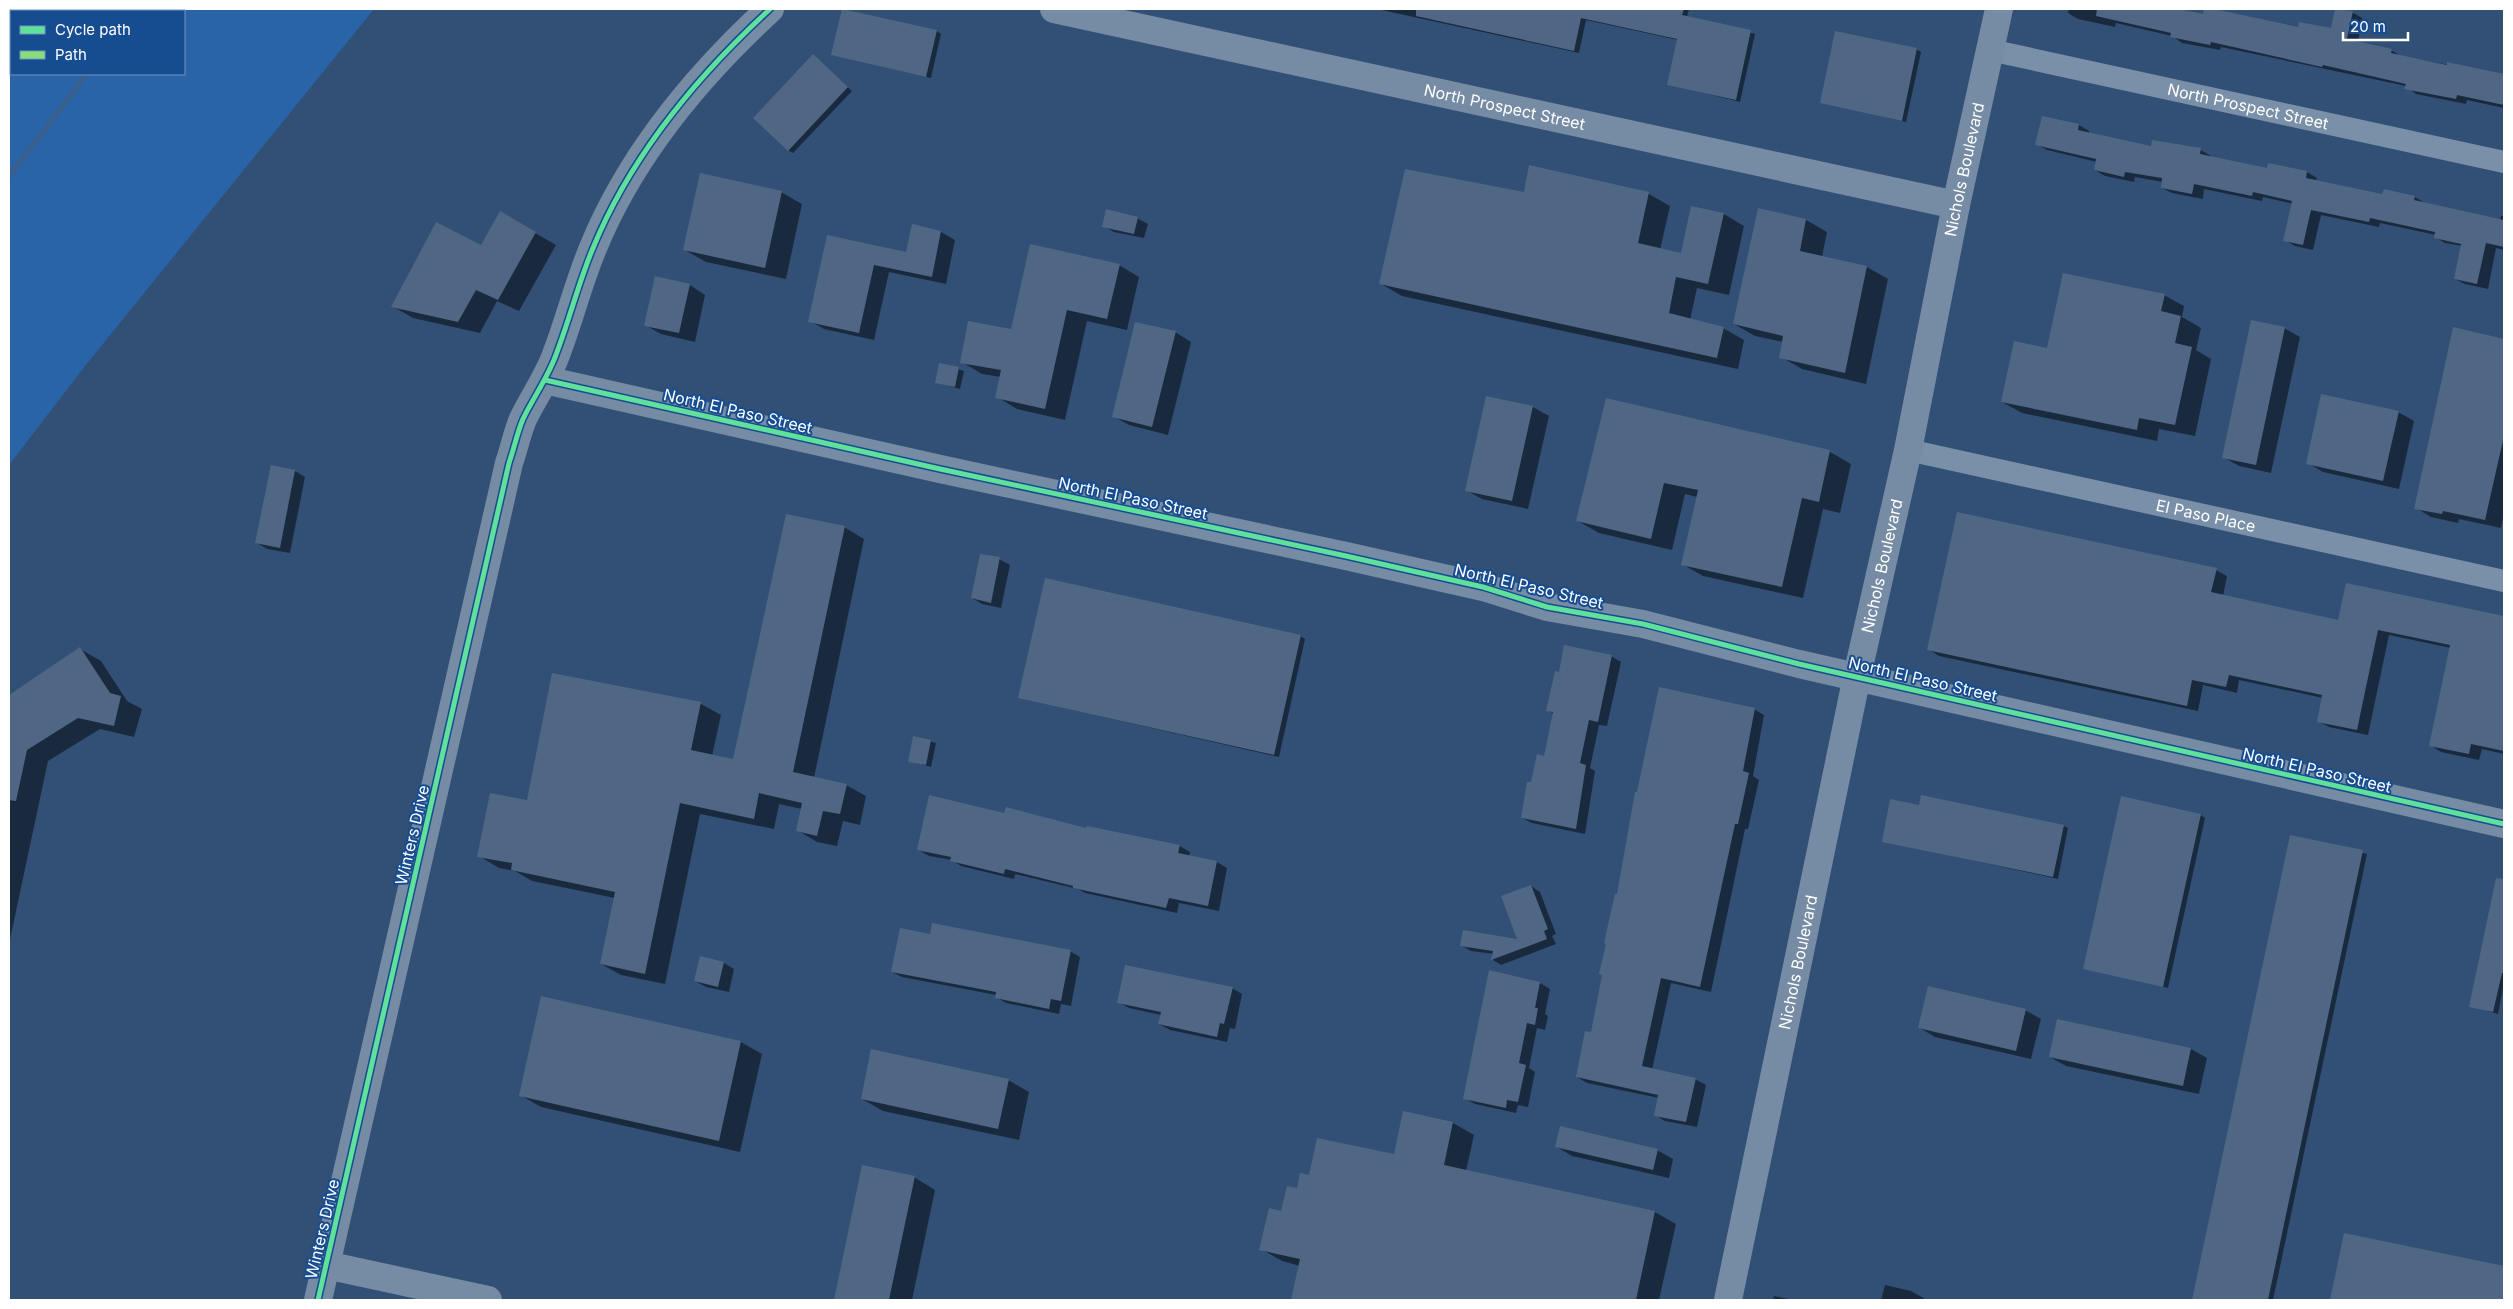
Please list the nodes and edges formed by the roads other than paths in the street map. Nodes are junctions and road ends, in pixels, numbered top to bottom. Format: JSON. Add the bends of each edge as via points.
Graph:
{"nodes":[{"id":1,"x":770,"y":9,"type":"edge"},
{"id":2,"x":1054,"y":9,"type":"edge"},
{"id":3,"x":1999,"y":9,"type":"edge"},
{"id":4,"x":1990,"y":50,"type":"junction"},
{"id":5,"x":2504,"y":162,"type":"edge"},
{"id":6,"x":1956,"y":205,"type":"junction"},
{"id":7,"x":545,"y":380,"type":"junction"},
{"id":8,"x":1908,"y":450,"type":"junction"},
{"id":9,"x":2504,"y":581,"type":"edge"},
{"id":10,"x":1857,"y":676,"type":"junction"},
{"id":11,"x":2504,"y":824,"type":"edge"},
{"id":12,"x":326,"y":1265,"type":"junction"},
{"id":13,"x":318,"y":1300,"type":"edge"},
{"id":14,"x":488,"y":1300,"type":"edge"},
{"id":15,"x":1728,"y":1300,"type":"edge"}],
"edges":[{"from":1,"to":7,"type":"street","via":[[714,64],[650,143],[623,186],[593,248]]},
{"from":2,"to":6,"type":"street","name":"North Prospect Street"},
{"from":3,"to":4,"type":"street","name":"Nichols Boulevard"},
{"from":4,"to":5,"type":"street","name":"North Prospect Street"},
{"from":4,"to":6,"type":"street","name":"Nichols Boulevard"},
{"from":6,"to":8,"type":"street","name":"Nichols Boulevard"},
{"from":7,"to":10,"type":"street","name":"North El Paso Street","via":[[1364,560],[1483,587],[1547,606],[1643,624]]},
{"from":7,"to":12,"type":"street","name":"Winters Drive","via":[[523,420],[509,463]]},
{"from":8,"to":9,"type":"street","name":"El Paso Place"},
{"from":8,"to":10,"type":"street","name":"Nichols Boulevard"},
{"from":10,"to":11,"type":"street","name":"North El Paso Street"},
{"from":10,"to":15,"type":"street","name":"Nichols Boulevard"},
{"from":12,"to":13,"type":"street","name":"Winters Drive"},
{"from":12,"to":14,"type":"street"}]}
